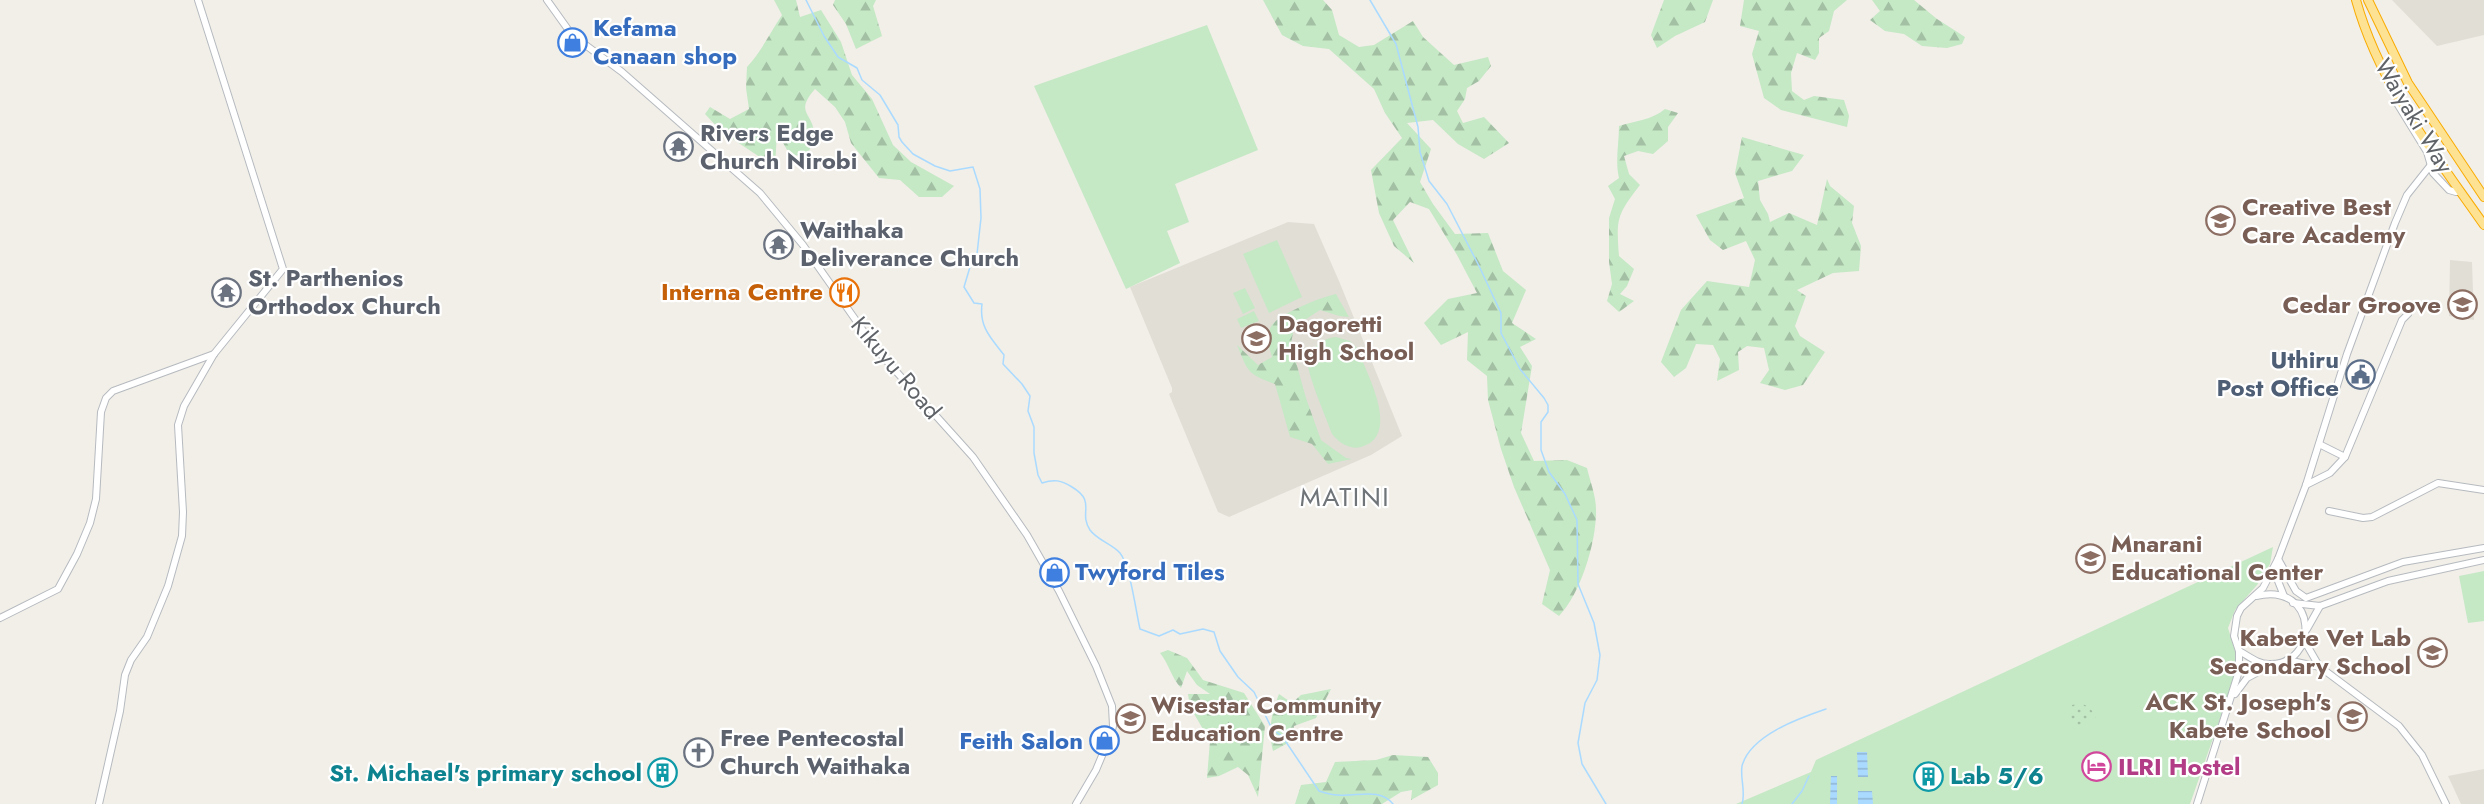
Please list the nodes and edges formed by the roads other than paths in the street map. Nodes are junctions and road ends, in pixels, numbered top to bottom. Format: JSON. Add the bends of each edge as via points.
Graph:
{"nodes":[{"id":1,"x":198,"y":0,"type":"edge"},
{"id":2,"x":547,"y":0,"type":"edge"},
{"id":3,"x":2356,"y":0,"type":"edge"},
{"id":4,"x":2368,"y":0,"type":"edge"},
{"id":5,"x":2371,"y":44,"type":"junction"},
{"id":6,"x":2430,"y":166,"type":"junction"},
{"id":7,"x":2460,"y":190,"type":"junction"},
{"id":8,"x":2484,"y":197,"type":"edge"},
{"id":9,"x":2484,"y":225,"type":"edge"},
{"id":10,"x":2408,"y":314,"type":"dead end"},
{"id":11,"x":214,"y":354,"type":"junction"},
{"id":12,"x":2319,"y":444,"type":"junction"},
{"id":13,"x":2345,"y":457,"type":"junction"},
{"id":14,"x":2306,"y":485,"type":"junction"},
{"id":15,"x":2484,"y":490,"type":"edge"},
{"id":16,"x":2329,"y":512,"type":"dead end"},
{"id":17,"x":2484,"y":548,"type":"edge"},
{"id":18,"x":2279,"y":557,"type":"junction"},
{"id":19,"x":2484,"y":560,"type":"edge"},
{"id":20,"x":2384,"y":569,"type":"junction"},
{"id":21,"x":2388,"y":581,"type":"junction"},
{"id":22,"x":2256,"y":596,"type":"junction"},
{"id":23,"x":2284,"y":596,"type":"junction"},
{"id":24,"x":2293,"y":603,"type":"junction"},
{"id":25,"x":2320,"y":606,"type":"junction"},
{"id":26,"x":0,"y":618,"type":"edge"},
{"id":27,"x":2307,"y":629,"type":"junction"},
{"id":28,"x":2304,"y":640,"type":"junction"},
{"id":29,"x":2240,"y":651,"type":"junction"},
{"id":30,"x":2287,"y":660,"type":"junction"},
{"id":31,"x":2271,"y":664,"type":"junction"},
{"id":32,"x":2320,"y":667,"type":"junction"},
{"id":33,"x":2226,"y":712,"type":"junction"},
{"id":34,"x":99,"y":804,"type":"edge"},
{"id":35,"x":1076,"y":804,"type":"edge"},
{"id":36,"x":2197,"y":804,"type":"edge"},
{"id":37,"x":2446,"y":804,"type":"edge"}],
"edges":[{"from":1,"to":11,"type":"main road","via":[[283,269]]},
{"from":2,"to":35,"type":"main road","name":"Kikuyu Road","via":[[572,35],[622,72],[760,193],[803,245],[876,349],[973,457],[1028,535],[1096,666],[1112,706],[1113,726],[1105,750]]},
{"from":3,"to":5,"type":"highway","name":"Waiyaki Way"},
{"from":4,"to":8,"type":"highway","name":"Waiyaki Way","via":[[2408,83]]},
{"from":5,"to":6,"type":"main road","via":[[2390,91],[2427,152]]},
{"from":5,"to":7,"type":"highway","name":"Waiyaki Way","via":[[2394,89]]},
{"from":6,"to":7,"type":"main road","via":[[2449,190]]},
{"from":6,"to":12,"type":"main road","via":[[2407,195],[2395,223]]},
{"from":7,"to":9,"type":"highway","name":"Waiyaki Way"},
{"from":10,"to":13,"type":"main road","via":[[2402,320]]},
{"from":11,"to":26,"type":"main road","via":[[112,391],[106,398],[101,412],[96,499],[82,544],[58,589]]},
{"from":11,"to":34,"type":"main road","via":[[184,406],[178,426],[182,536],[168,586],[147,637],[125,675]]},
{"from":12,"to":13,"type":"main road"},
{"from":12,"to":14,"type":"main road"},
{"from":13,"to":14,"type":"main road","via":[[2330,473]]},
{"from":14,"to":18,"type":"main road"},
{"from":15,"to":16,"type":"main road","via":[[2438,483],[2372,517],[2363,519]]},
{"from":17,"to":20,"type":"main road"},
{"from":18,"to":20,"type":"main road","via":[[2296,591],[2306,598]]},
{"from":18,"to":22,"type":"main road"},
{"from":18,"to":23,"type":"main road","via":[[2278,581]]},
{"from":19,"to":21,"type":"main road"},
{"from":20,"to":21,"type":"main road"},
{"from":21,"to":25,"type":"main road"},
{"from":22,"to":23,"type":"main road"},
{"from":22,"to":29,"type":"main road","via":[[2237,616],[2234,636]]},
{"from":23,"to":24,"type":"main road"},
{"from":24,"to":25,"type":"main road"},
{"from":24,"to":27,"type":"main road"},
{"from":25,"to":27,"type":"main road"},
{"from":27,"to":28,"type":"main road"},
{"from":28,"to":30,"type":"main road"},
{"from":28,"to":32,"type":"main road"},
{"from":29,"to":31,"type":"main road","via":[[2258,662]]},
{"from":29,"to":33,"type":"main road","via":[[2240,671]]},
{"from":30,"to":31,"type":"main road"},
{"from":30,"to":32,"type":"main road"},
{"from":31,"to":33,"type":"main road","via":[[2247,678]]},
{"from":32,"to":37,"type":"main road","via":[[2382,712],[2411,739]]},
{"from":33,"to":36,"type":"main road"}]}
